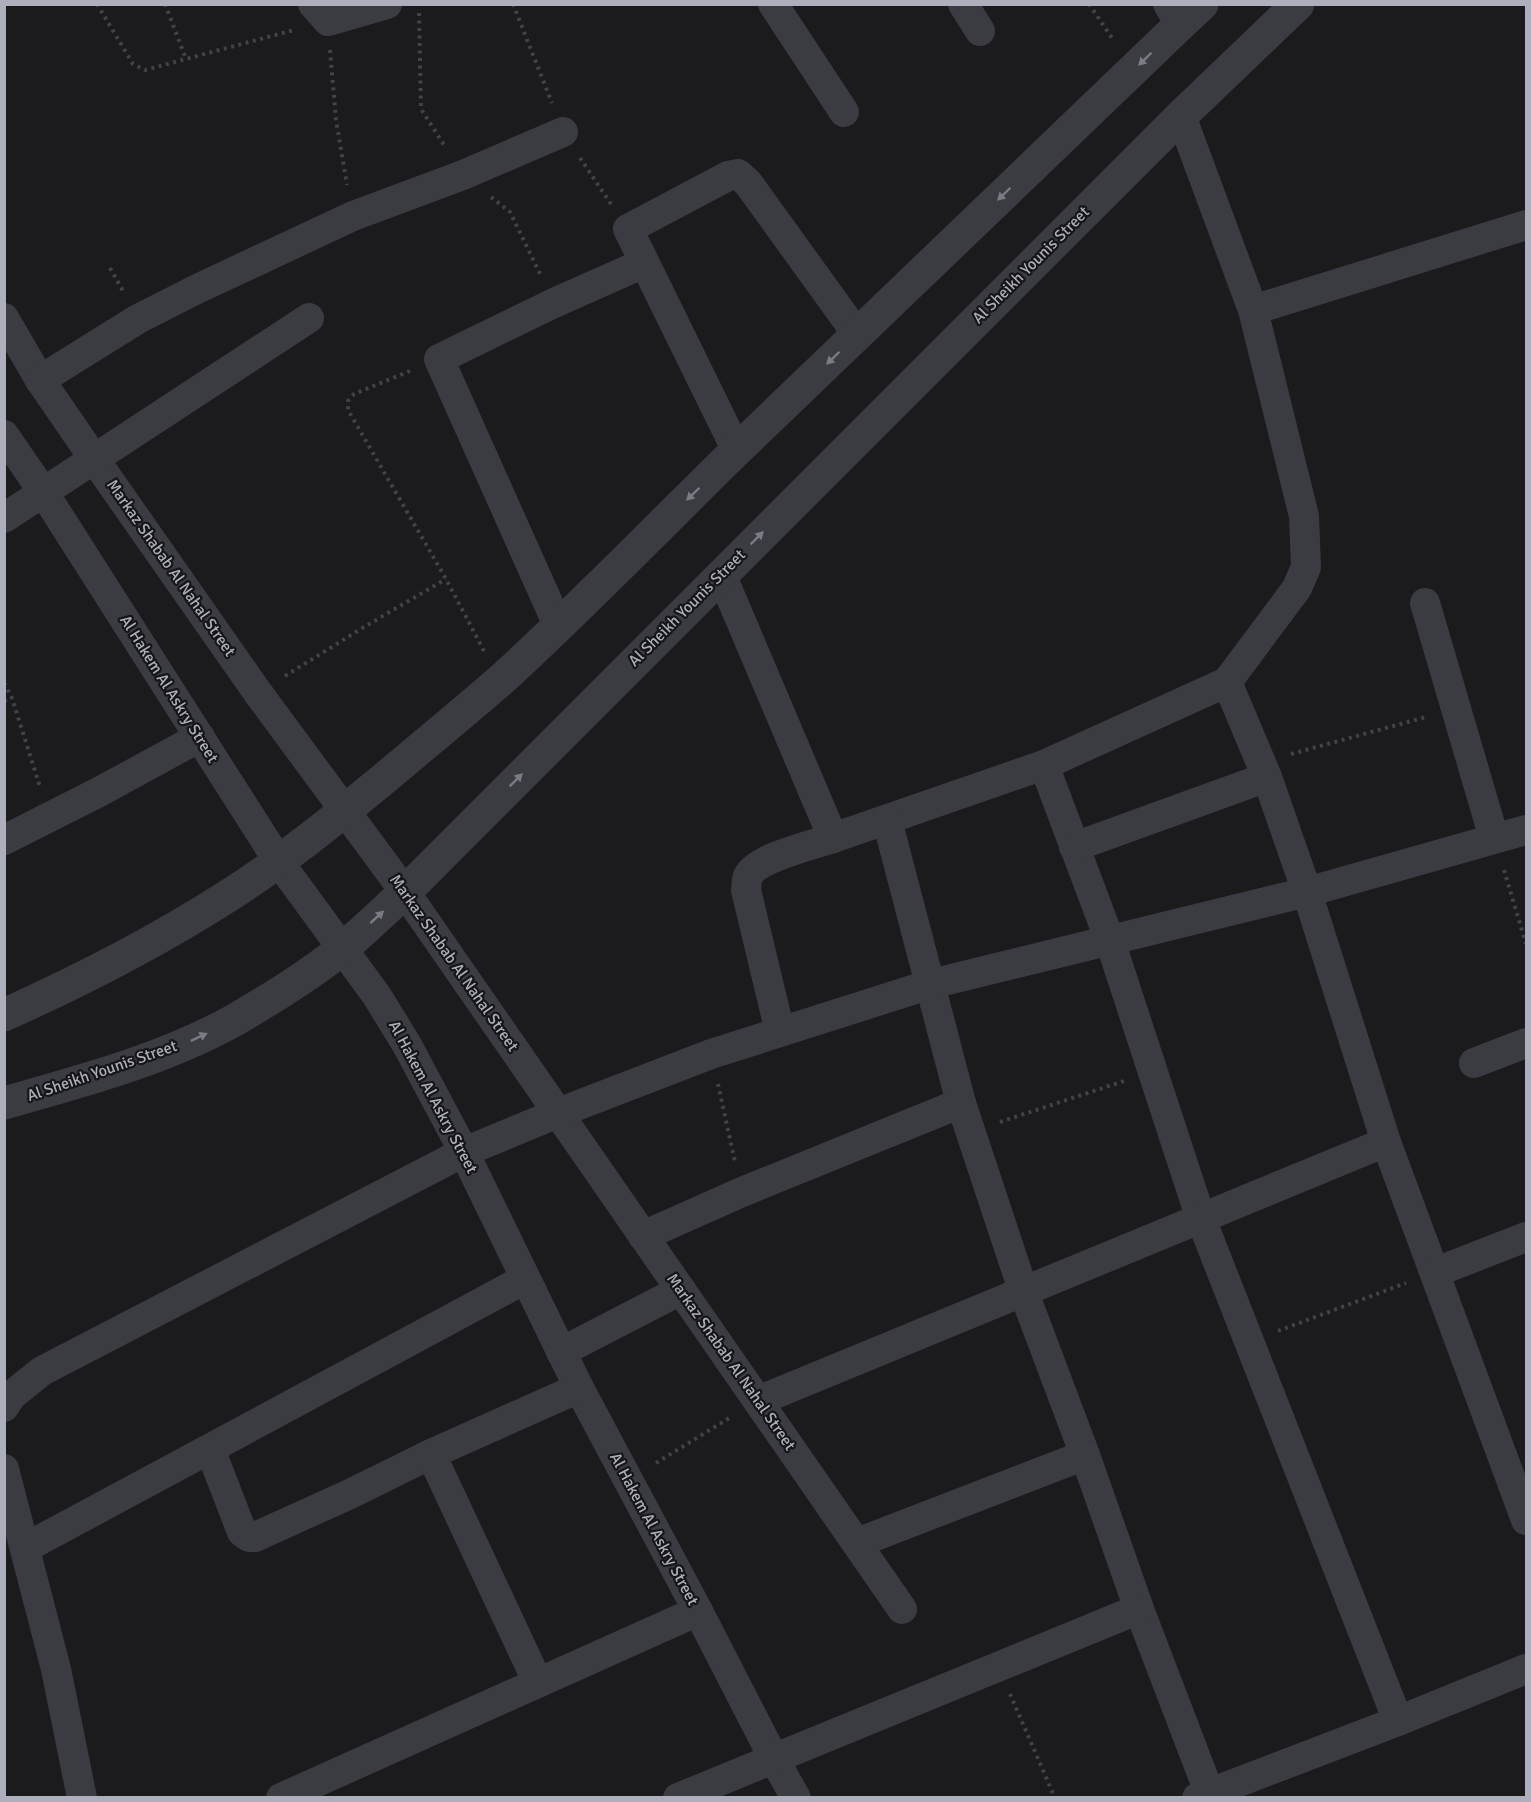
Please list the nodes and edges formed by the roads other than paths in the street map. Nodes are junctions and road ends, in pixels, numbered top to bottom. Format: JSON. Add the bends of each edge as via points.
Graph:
{"nodes":[{"id":1,"x":387,"y":4,"type":"edge"},
{"id":2,"x":773,"y":4,"type":"edge"},
{"id":3,"x":963,"y":4,"type":"edge"},
{"id":4,"x":1298,"y":4,"type":"edge"},
{"id":5,"x":1184,"y":11,"type":"edge"},
{"id":6,"x":321,"y":13,"type":"edge"},
{"id":7,"x":980,"y":31,"type":"dead end"},
{"id":8,"x":844,"y":112,"type":"dead end"},
{"id":9,"x":1181,"y":116,"type":"junction"},
{"id":10,"x":563,"y":132,"type":"road end"},
{"id":11,"x":1527,"y":225,"type":"edge"},
{"id":12,"x":644,"y":263,"type":"junction"},
{"id":13,"x":1253,"y":310,"type":"junction"},
{"id":14,"x":4,"y":318,"type":"edge"},
{"id":15,"x":309,"y":318,"type":"dead end"},
{"id":16,"x":857,"y":334,"type":"junction"},
{"id":17,"x":40,"y":380,"type":"junction"},
{"id":18,"x":4,"y":435,"type":"edge"},
{"id":19,"x":737,"y":451,"type":"junction"},
{"id":20,"x":95,"y":460,"type":"junction"},
{"id":21,"x":44,"y":493,"type":"junction"},
{"id":22,"x":4,"y":518,"type":"edge"},
{"id":23,"x":721,"y":574,"type":"junction"},
{"id":24,"x":1425,"y":603,"type":"dead end"},
{"id":25,"x":558,"y":625,"type":"junction"},
{"id":26,"x":1227,"y":682,"type":"junction"},
{"id":27,"x":200,"y":737,"type":"junction"},
{"id":28,"x":1044,"y":765,"type":"junction"},
{"id":29,"x":1264,"y":770,"type":"junction"},
{"id":30,"x":345,"y":811,"type":"junction"},
{"id":31,"x":887,"y":820,"type":"junction"},
{"id":32,"x":1527,"y":830,"type":"edge"},
{"id":33,"x":833,"y":838,"type":"junction"},
{"id":34,"x":1494,"y":838,"type":"junction"},
{"id":35,"x":4,"y":840,"type":"edge"},
{"id":36,"x":1074,"y":847,"type":"junction"},
{"id":37,"x":279,"y":862,"type":"junction"},
{"id":38,"x":405,"y":892,"type":"junction"},
{"id":39,"x":1307,"y":892,"type":"junction"},
{"id":40,"x":1110,"y":941,"type":"junction"},
{"id":41,"x":343,"y":948,"type":"junction"},
{"id":42,"x":931,"y":984,"type":"junction"},
{"id":43,"x":4,"y":1015,"type":"edge"},
{"id":44,"x":780,"y":1032,"type":"junction"},
{"id":45,"x":1527,"y":1042,"type":"edge"},
{"id":46,"x":1474,"y":1063,"type":"dead end"},
{"id":47,"x":4,"y":1103,"type":"edge"},
{"id":48,"x":961,"y":1103,"type":"junction"},
{"id":49,"x":558,"y":1113,"type":"junction"},
{"id":50,"x":1386,"y":1142,"type":"junction"},
{"id":51,"x":464,"y":1152,"type":"junction"},
{"id":52,"x":1201,"y":1219,"type":"junction"},
{"id":53,"x":643,"y":1236,"type":"junction"},
{"id":54,"x":1527,"y":1237,"type":"edge"},
{"id":55,"x":1436,"y":1272,"type":"junction"},
{"id":56,"x":525,"y":1279,"type":"junction"},
{"id":57,"x":681,"y":1290,"type":"junction"},
{"id":58,"x":1024,"y":1293,"type":"junction"},
{"id":59,"x":561,"y":1352,"type":"junction"},
{"id":60,"x":579,"y":1388,"type":"junction"},
{"id":61,"x":758,"y":1401,"type":"junction"},
{"id":62,"x":4,"y":1407,"type":"edge"},
{"id":63,"x":210,"y":1449,"type":"junction"},
{"id":64,"x":431,"y":1454,"type":"junction"},
{"id":65,"x":1085,"y":1455,"type":"junction"},
{"id":66,"x":4,"y":1469,"type":"edge"},
{"id":67,"x":1527,"y":1520,"type":"edge"},
{"id":68,"x":856,"y":1544,"type":"junction"},
{"id":69,"x":25,"y":1548,"type":"junction"},
{"id":70,"x":902,"y":1609,"type":"dead end"},
{"id":71,"x":1139,"y":1609,"type":"junction"},
{"id":72,"x":698,"y":1611,"type":"junction"},
{"id":73,"x":1527,"y":1669,"type":"edge"},
{"id":74,"x":538,"y":1683,"type":"junction"},
{"id":75,"x":1398,"y":1721,"type":"junction"},
{"id":76,"x":774,"y":1759,"type":"junction"},
{"id":77,"x":1203,"y":1795,"type":"edge"},
{"id":78,"x":82,"y":1797,"type":"edge"},
{"id":79,"x":281,"y":1797,"type":"edge"},
{"id":80,"x":678,"y":1797,"type":"edge"},
{"id":81,"x":796,"y":1797,"type":"edge"}],
"edges":[{"from":1,"to":6,"type":"street"},
{"from":2,"to":8,"type":"street"},
{"from":3,"to":7,"type":"street"},
{"from":4,"to":9,"type":"street","name":"Al Sheikh Younis Street"},
{"from":5,"to":16,"type":"street","one_way":true,"via":[[1133,70]]},
{"from":9,"to":13,"type":"street"},
{"from":23,"to":9,"type":"street","name":"Al Sheikh Younis Street","one_way":true},
{"from":10,"to":17,"type":"street","via":[[352,216],[197,289],[138,319]]},
{"from":11,"to":13,"type":"street"},
{"from":12,"to":16,"type":"street","via":[[628,230],[738,174]]},
{"from":12,"to":19,"type":"street"},
{"from":12,"to":25,"type":"street","via":[[439,359]]},
{"from":13,"to":26,"type":"street","via":[[1304,516],[1306,567],[1297,588]]},
{"from":14,"to":17,"type":"street","name":"Markaz Shabab Al Nahal Street"},
{"from":15,"to":20,"type":"street"},
{"from":16,"to":19,"type":"street","one_way":true},
{"from":17,"to":20,"type":"street","name":"Markaz Shabab Al Nahal Street"},
{"from":18,"to":21,"type":"street","name":"Al Hakem Al Askry Street"},
{"from":19,"to":25,"type":"street","one_way":true},
{"from":20,"to":21,"type":"street"},
{"from":20,"to":30,"type":"street","name":"Markaz Shabab Al Nahal Street"},
{"from":21,"to":22,"type":"street"},
{"from":21,"to":27,"type":"street","name":"Al Hakem Al Askry Street"},
{"from":23,"to":33,"type":"street"},
{"from":38,"to":23,"type":"street","name":"Al Sheikh Younis Street","one_way":true},
{"from":24,"to":34,"type":"street"},
{"from":25,"to":30,"type":"street","via":[[500,680]]},
{"from":26,"to":28,"type":"street"},
{"from":26,"to":29,"type":"street"},
{"from":27,"to":35,"type":"street"},
{"from":27,"to":37,"type":"street","name":"Al Hakem Al Askry Street"},
{"from":28,"to":31,"type":"street"},
{"from":28,"to":36,"type":"street"},
{"from":29,"to":36,"type":"street"},
{"from":29,"to":39,"type":"street"},
{"from":30,"to":37,"type":"street"},
{"from":30,"to":38,"type":"street","name":"Markaz Shabab Al Nahal Street"},
{"from":31,"to":33,"type":"street"},
{"from":31,"to":42,"type":"street"},
{"from":32,"to":34,"type":"street"},
{"from":33,"to":44,"type":"street","via":[[769,860],[747,877],[746,890]]},
{"from":34,"to":39,"type":"street"},
{"from":36,"to":40,"type":"street"},
{"from":37,"to":41,"type":"street","name":"Al Hakem Al Askry Street"},
{"from":37,"to":43,"type":"street","via":[[155,941],[79,982]]},
{"from":41,"to":38,"type":"street","name":"Al Sheikh Younis Street","one_way":true},
{"from":38,"to":49,"type":"street","name":"Markaz Shabab Al Nahal Street"},
{"from":39,"to":40,"type":"street"},
{"from":39,"to":50,"type":"street"},
{"from":40,"to":42,"type":"street"},
{"from":40,"to":52,"type":"street"},
{"from":47,"to":41,"type":"street","name":"Al Sheikh Younis Street","one_way":true,"via":[[160,1054],[231,1022],[297,982]]},
{"from":41,"to":51,"type":"street","name":"Al Hakem Al Askry Street","via":[[407,1045]]},
{"from":42,"to":44,"type":"street"},
{"from":42,"to":48,"type":"street"},
{"from":44,"to":49,"type":"street"},
{"from":45,"to":46,"type":"street"},
{"from":48,"to":53,"type":"street"},
{"from":48,"to":58,"type":"street"},
{"from":49,"to":51,"type":"street"},
{"from":49,"to":53,"type":"street","name":"Markaz Shabab Al Nahal Street"},
{"from":50,"to":52,"type":"street"},
{"from":50,"to":55,"type":"street"},
{"from":51,"to":56,"type":"street","name":"Al Hakem Al Askry Street"},
{"from":51,"to":62,"type":"street","via":[[42,1371],[12,1395]]},
{"from":52,"to":58,"type":"street"},
{"from":52,"to":75,"type":"street"},
{"from":53,"to":57,"type":"street","name":"Markaz Shabab Al Nahal Street"},
{"from":54,"to":55,"type":"street"},
{"from":55,"to":67,"type":"street"},
{"from":56,"to":59,"type":"street","name":"Al Hakem Al Askry Street"},
{"from":56,"to":63,"type":"street"},
{"from":57,"to":59,"type":"street"},
{"from":57,"to":61,"type":"street","name":"Markaz Shabab Al Nahal Street"},
{"from":58,"to":61,"type":"street"},
{"from":58,"to":65,"type":"street"},
{"from":59,"to":60,"type":"street","name":"Al Hakem Al Askry Street"},
{"from":60,"to":64,"type":"street"},
{"from":60,"to":72,"type":"street","name":"Al Hakem Al Askry Street"},
{"from":61,"to":68,"type":"street","name":"Markaz Shabab Al Nahal Street"},
{"from":63,"to":64,"type":"street","via":[[242,1532],[249,1537]]},
{"from":63,"to":69,"type":"street"},
{"from":64,"to":74,"type":"street"},
{"from":65,"to":68,"type":"street"},
{"from":65,"to":71,"type":"street"},
{"from":66,"to":69,"type":"street"},
{"from":68,"to":70,"type":"street","name":"Markaz Shabab Al Nahal Street"},
{"from":69,"to":78,"type":"street","via":[[56,1669]]},
{"from":71,"to":76,"type":"street"},
{"from":71,"to":77,"type":"street"},
{"from":72,"to":74,"type":"street"},
{"from":72,"to":76,"type":"street","name":"Al Hakem Al Askry Street"},
{"from":73,"to":75,"type":"street"},
{"from":74,"to":79,"type":"street"},
{"from":75,"to":77,"type":"street"},
{"from":76,"to":80,"type":"street"},
{"from":76,"to":81,"type":"street","name":"Al Hakem Al Askry Street"}]}
